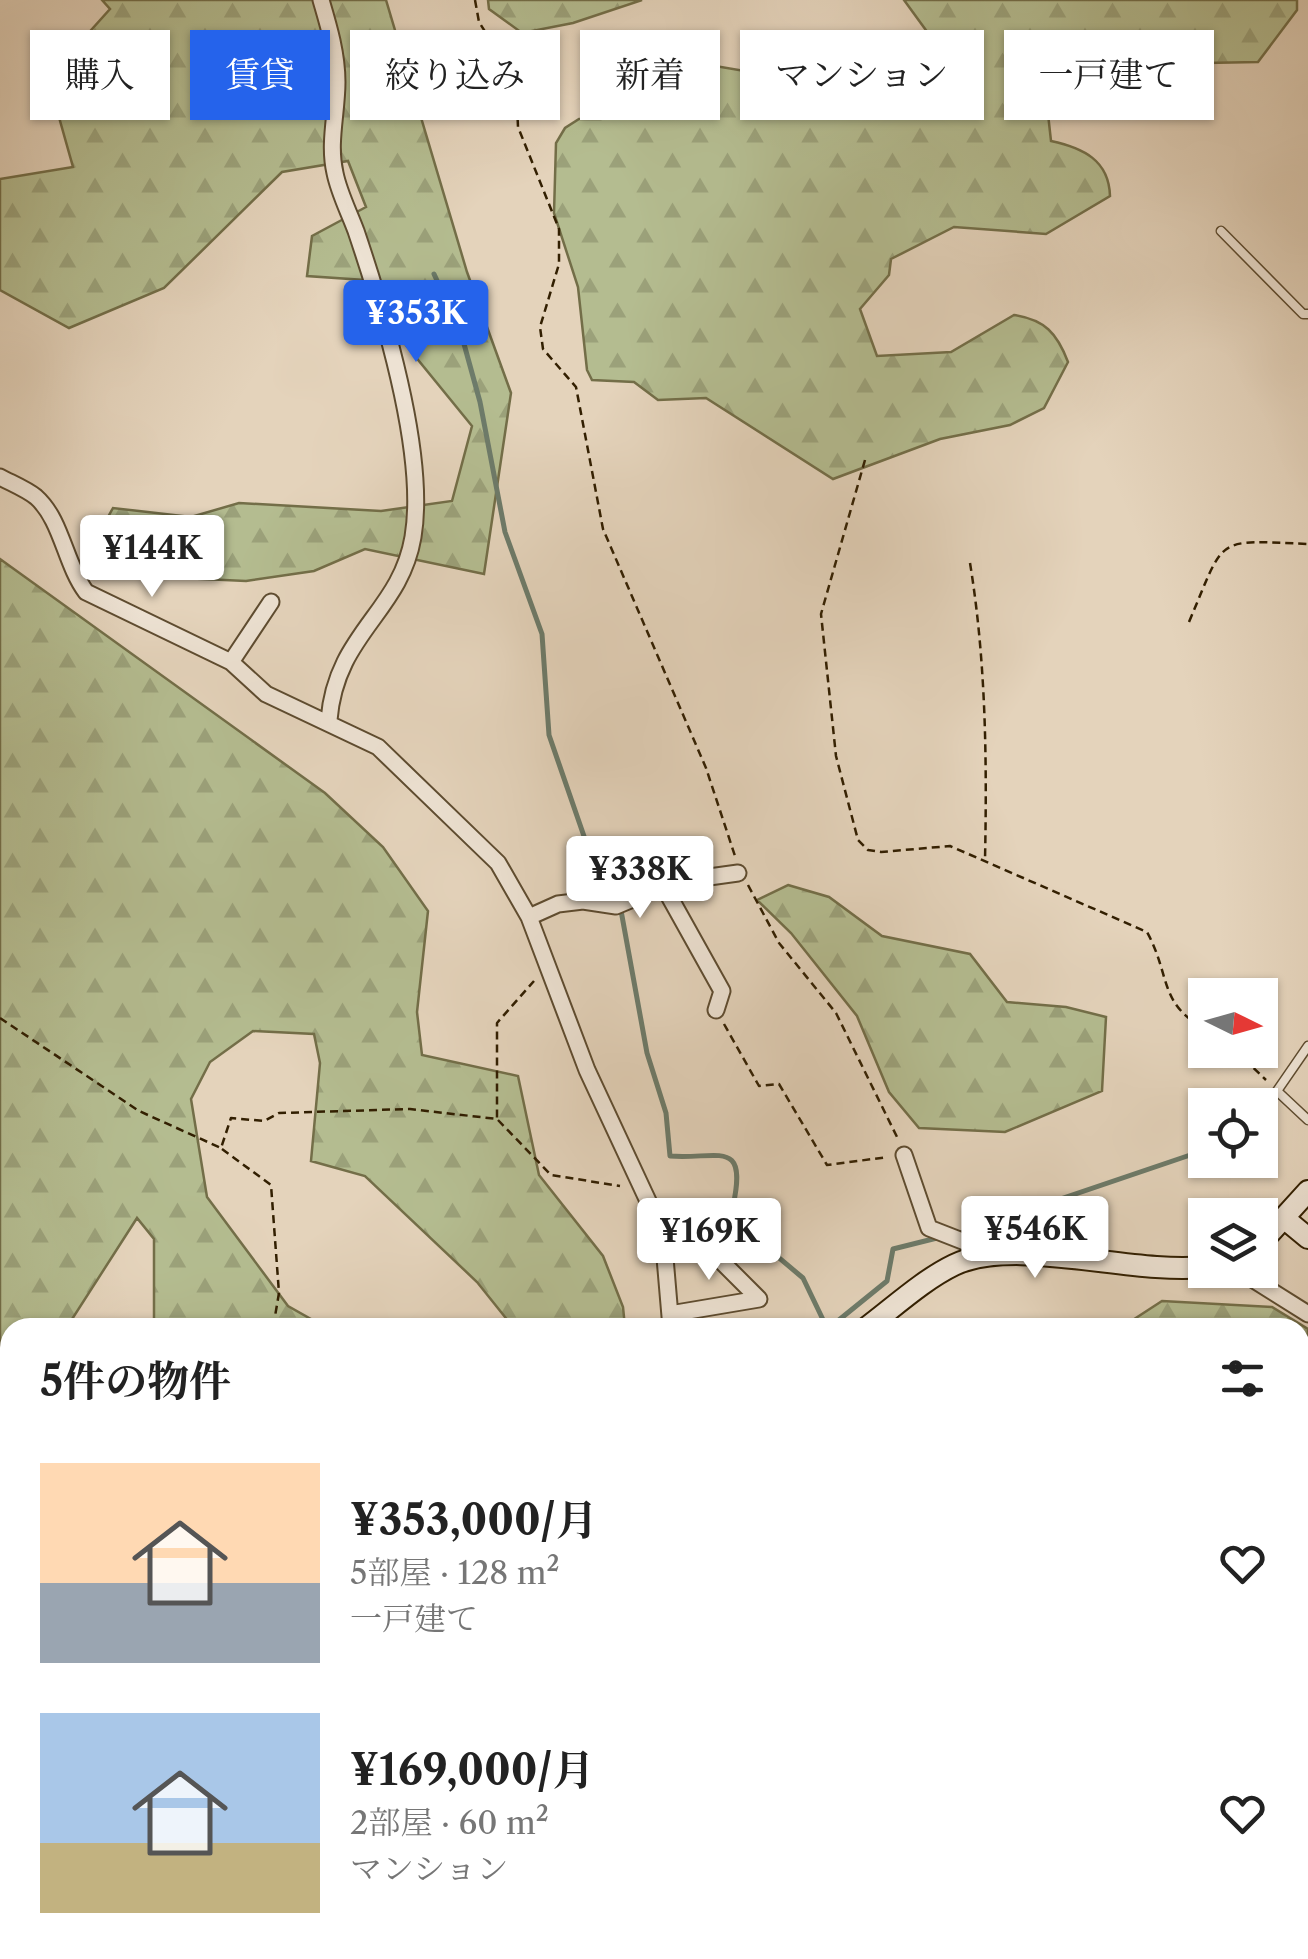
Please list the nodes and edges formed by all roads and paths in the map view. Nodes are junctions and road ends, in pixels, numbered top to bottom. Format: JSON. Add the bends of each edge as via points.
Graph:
{"nodes":[{"id":1,"x":321,"y":0,"type":"edge"},
{"id":2,"x":475,"y":0,"type":"edge"},
{"id":3,"x":1221,"y":231,"type":"dead end"},
{"id":4,"x":1308,"y":314,"type":"edge"},
{"id":5,"x":865,"y":460,"type":"dead end"},
{"id":6,"x":0,"y":477,"type":"edge"},
{"id":7,"x":1308,"y":544,"type":"edge"},
{"id":8,"x":970,"y":563,"type":"dead end"},
{"id":9,"x":271,"y":602,"type":"dead end"},
{"id":10,"x":1189,"y":622,"type":"dead end"},
{"id":11,"x":231,"y":662,"type":"junction"},
{"id":12,"x":329,"y":720,"type":"junction"},
{"id":13,"x":985,"y":861,"type":"junction"},
{"id":14,"x":738,"y":873,"type":"junction"},
{"id":15,"x":664,"y":886,"type":"junction"},
{"id":16,"x":529,"y":917,"type":"junction"},
{"id":17,"x":548,"y":965,"type":"junction"},
{"id":18,"x":716,"y":1010,"type":"joint"},
{"id":19,"x":1188,"y":1017,"type":"edge"},
{"id":20,"x":0,"y":1018,"type":"edge"},
{"id":21,"x":1308,"y":1046,"type":"edge"},
{"id":22,"x":1253,"y":1068,"type":"edge"},
{"id":23,"x":1274,"y":1088,"type":"edge"},
{"id":24,"x":1278,"y":1090,"type":"edge"},
{"id":25,"x":1278,"y":1092,"type":"edge"},
{"id":26,"x":497,"y":1119,"type":"junction"},
{"id":27,"x":1308,"y":1120,"type":"edge"},
{"id":28,"x":221,"y":1148,"type":"junction"},
{"id":29,"x":904,"y":1155,"type":"junction"},
{"id":30,"x":640,"y":1183,"type":"junction"},
{"id":31,"x":1308,"y":1191,"type":"edge"},
{"id":32,"x":1285,"y":1219,"type":"junction"},
{"id":33,"x":1278,"y":1226,"type":"edge"},
{"id":34,"x":1308,"y":1238,"type":"edge"},
{"id":35,"x":664,"y":1246,"type":"junction"},
{"id":36,"x":978,"y":1257,"type":"junction"},
{"id":37,"x":1188,"y":1267,"type":"edge"},
{"id":38,"x":1267,"y":1288,"type":"edge"},
{"id":39,"x":1308,"y":1314,"type":"edge"},
{"id":40,"x":274,"y":1318,"type":"edge"},
{"id":41,"x":670,"y":1318,"type":"edge"},
{"id":42,"x":682,"y":1318,"type":"edge"},
{"id":43,"x":879,"y":1318,"type":"edge"}],
"edges":[{"from":1,"to":12,"type":"street","via":[[336,60],[335,178],[398,387],[415,513],[401,577],[355,637],[336,677]]},
{"from":2,"to":14,"type":"path","via":[[479,22],[516,80],[518,127],[559,230],[559,264],[540,328],[543,349],[576,388],[603,529],[712,783]]},
{"from":3,"to":4,"type":"lane"},
{"from":5,"to":13,"type":"path","via":[[821,614],[836,756],[858,840],[868,850],[950,846]]},
{"from":6,"to":11,"type":"street","via":[[46,509],[86,592]]},
{"from":7,"to":10,"type":"path","via":[[1227,545]]},
{"from":8,"to":13,"type":"path","via":[[986,769]]},
{"from":9,"to":11,"type":"street"},
{"from":11,"to":12,"type":"street","via":[[266,694]]},
{"from":12,"to":16,"type":"street","via":[[378,747],[413,779],[498,864]]},
{"from":13,"to":19,"type":"path","via":[[1146,932],[1173,1006]]},
{"from":14,"to":15,"type":"street"},
{"from":14,"to":29,"type":"path","via":[[778,943],[836,1013]]},
{"from":15,"to":16,"type":"street","via":[[616,906],[570,902]]},
{"from":15,"to":18,"type":"street","via":[[722,991]]},
{"from":16,"to":17,"type":"street"},
{"from":17,"to":26,"type":"path","via":[[497,1023]]},
{"from":17,"to":30,"type":"street"},
{"from":18,"to":29,"type":"path","via":[[759,1086],[779,1084],[827,1165]]},
{"from":20,"to":28,"type":"path","via":[[139,1111]]},
{"from":21,"to":24,"type":"lane"},
{"from":22,"to":23,"type":"path"},
{"from":25,"to":27,"type":"lane"},
{"from":26,"to":28,"type":"path","via":[[410,1109],[231,1118]]},
{"from":26,"to":30,"type":"path","via":[[550,1174],[608,1187]]},
{"from":28,"to":40,"type":"path","via":[[271,1185],[279,1293]]},
{"from":29,"to":36,"type":"street","via":[[928,1228],[970,1244]]},
{"from":30,"to":35,"type":"street"},
{"from":31,"to":32,"type":"street"},
{"from":32,"to":33,"type":"street"},
{"from":32,"to":34,"type":"street"},
{"from":35,"to":41,"type":"street"},
{"from":35,"to":42,"type":"street","via":[[701,1241],[759,1299]]},
{"from":36,"to":37,"type":"street"},
{"from":36,"to":43,"type":"street","via":[[938,1274]]},
{"from":38,"to":39,"type":"street"}]}
